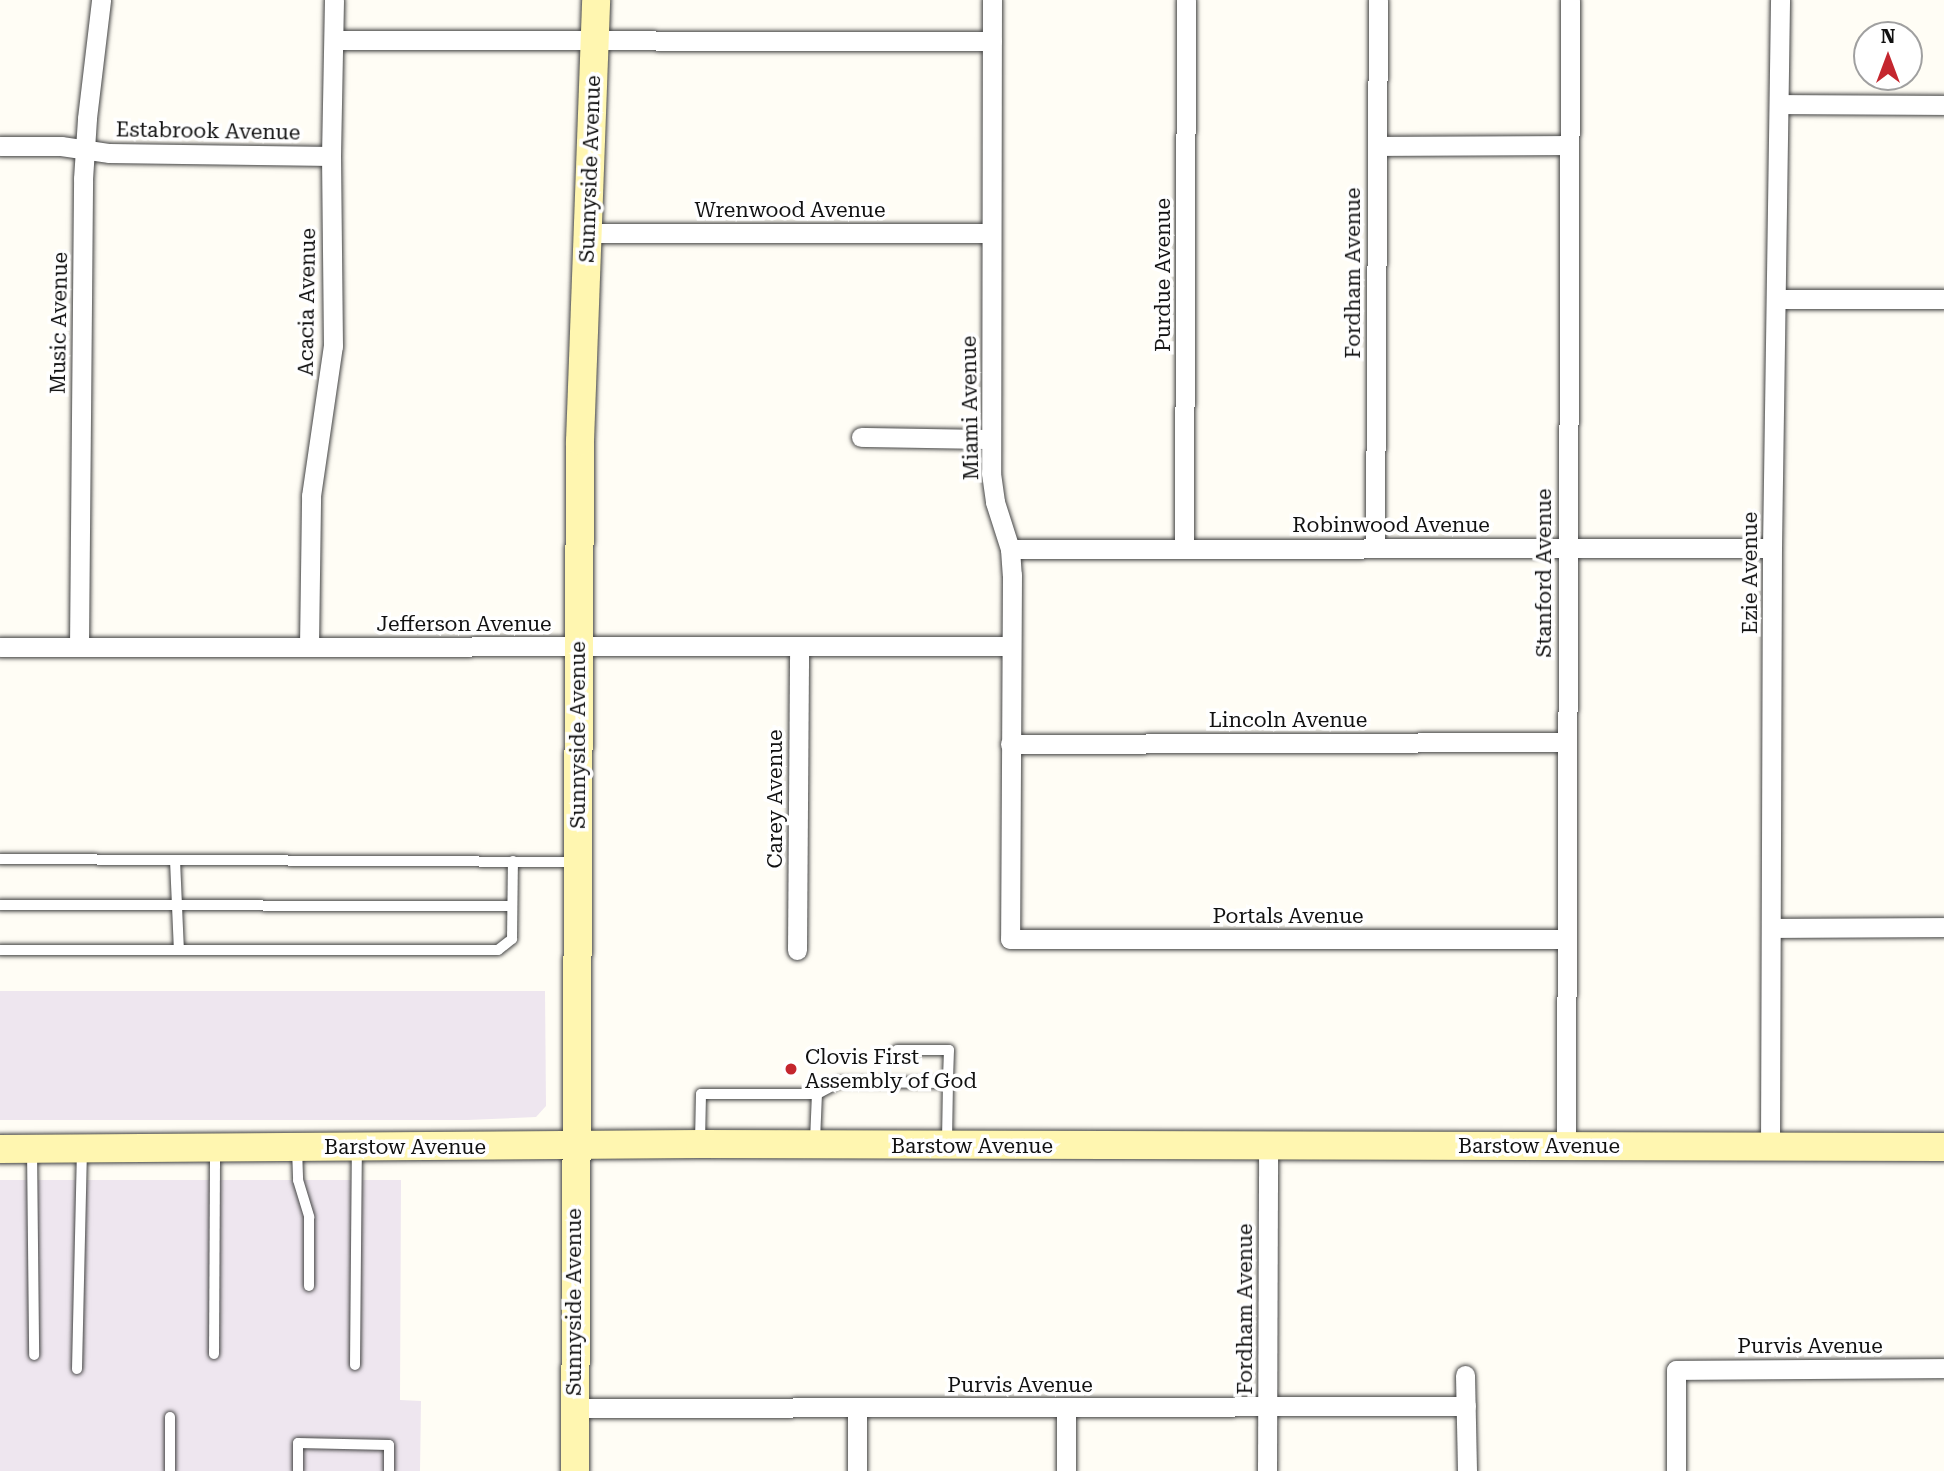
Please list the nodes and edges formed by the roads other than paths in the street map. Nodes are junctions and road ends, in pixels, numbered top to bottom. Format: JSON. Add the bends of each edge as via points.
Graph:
{"nodes":[{"id":1,"x":101,"y":0,"type":"edge"},
{"id":2,"x":334,"y":0,"type":"edge"},
{"id":3,"x":596,"y":0,"type":"edge"},
{"id":4,"x":992,"y":0,"type":"edge"},
{"id":5,"x":1186,"y":0,"type":"edge"},
{"id":6,"x":1378,"y":0,"type":"edge"},
{"id":7,"x":1570,"y":0,"type":"edge"},
{"id":8,"x":1780,"y":0,"type":"edge"},
{"id":9,"x":595,"y":39,"type":"junction"},
{"id":10,"x":334,"y":40,"type":"junction"},
{"id":11,"x":992,"y":41,"type":"junction"},
{"id":12,"x":1779,"y":104,"type":"junction"},
{"id":13,"x":1944,"y":105,"type":"edge"},
{"id":14,"x":1568,"y":145,"type":"junction"},
{"id":15,"x":0,"y":146,"type":"edge"},
{"id":16,"x":1377,"y":146,"type":"junction"},
{"id":17,"x":84,"y":150,"type":"junction"},
{"id":18,"x":331,"y":156,"type":"junction"},
{"id":19,"x":588,"y":233,"type":"junction"},
{"id":20,"x":991,"y":233,"type":"junction"},
{"id":21,"x":1777,"y":299,"type":"junction"},
{"id":22,"x":1944,"y":299,"type":"edge"},
{"id":23,"x":862,"y":437,"type":"dead end"},
{"id":24,"x":991,"y":439,"type":"junction"},
{"id":25,"x":1375,"y":547,"type":"junction"},
{"id":26,"x":1567,"y":548,"type":"junction"},
{"id":27,"x":1772,"y":548,"type":"junction"},
{"id":28,"x":1010,"y":549,"type":"junction"},
{"id":29,"x":1184,"y":549,"type":"junction"},
{"id":30,"x":309,"y":646,"type":"junction"},
{"id":31,"x":578,"y":646,"type":"junction"},
{"id":32,"x":1011,"y":646,"type":"junction"},
{"id":33,"x":0,"y":647,"type":"edge"},
{"id":34,"x":79,"y":647,"type":"junction"},
{"id":35,"x":799,"y":648,"type":"junction"},
{"id":36,"x":1566,"y":742,"type":"junction"},
{"id":37,"x":1010,"y":744,"type":"junction"},
{"id":38,"x":0,"y":859,"type":"edge"},
{"id":39,"x":175,"y":860,"type":"junction"},
{"id":40,"x":513,"y":861,"type":"junction"},
{"id":41,"x":579,"y":862,"type":"junction"},
{"id":42,"x":0,"y":905,"type":"edge"},
{"id":43,"x":177,"y":905,"type":"junction"},
{"id":44,"x":512,"y":906,"type":"junction"},
{"id":45,"x":1944,"y":927,"type":"edge"},
{"id":46,"x":1773,"y":928,"type":"junction"},
{"id":47,"x":1010,"y":939,"type":"joint"},
{"id":48,"x":1565,"y":939,"type":"junction"},
{"id":49,"x":0,"y":950,"type":"edge"},
{"id":50,"x":178,"y":950,"type":"junction"},
{"id":51,"x":797,"y":950,"type":"dead end"},
{"id":52,"x":897,"y":1050,"type":"dead end"},
{"id":53,"x":948,"y":1083,"type":"junction"},
{"id":54,"x":817,"y":1094,"type":"junction"},
{"id":55,"x":700,"y":1144,"type":"junction"},
{"id":56,"x":815,"y":1145,"type":"junction"},
{"id":57,"x":947,"y":1146,"type":"junction"},
{"id":58,"x":1566,"y":1146,"type":"junction"},
{"id":59,"x":357,"y":1147,"type":"junction"},
{"id":60,"x":575,"y":1147,"type":"junction"},
{"id":61,"x":1268,"y":1147,"type":"junction"},
{"id":62,"x":1770,"y":1147,"type":"junction"},
{"id":63,"x":1944,"y":1147,"type":"edge"},
{"id":64,"x":215,"y":1148,"type":"junction"},
{"id":65,"x":297,"y":1148,"type":"junction"},
{"id":66,"x":0,"y":1149,"type":"edge"},
{"id":67,"x":32,"y":1149,"type":"junction"},
{"id":68,"x":82,"y":1149,"type":"junction"},
{"id":69,"x":310,"y":1286,"type":"dead end"},
{"id":70,"x":34,"y":1354,"type":"dead end"},
{"id":71,"x":214,"y":1354,"type":"dead end"},
{"id":72,"x":355,"y":1365,"type":"dead end"},
{"id":73,"x":1944,"y":1368,"type":"edge"},
{"id":74,"x":77,"y":1369,"type":"dead end"},
{"id":75,"x":1465,"y":1375,"type":"dead end"},
{"id":76,"x":1466,"y":1406,"type":"junction"},
{"id":77,"x":1267,"y":1407,"type":"junction"},
{"id":78,"x":574,"y":1408,"type":"junction"},
{"id":79,"x":857,"y":1408,"type":"junction"},
{"id":80,"x":1066,"y":1408,"type":"junction"},
{"id":81,"x":170,"y":1417,"type":"dead end"},
{"id":82,"x":170,"y":1471,"type":"edge"},
{"id":83,"x":298,"y":1471,"type":"edge"},
{"id":84,"x":389,"y":1471,"type":"edge"},
{"id":85,"x":575,"y":1471,"type":"edge"},
{"id":86,"x":857,"y":1471,"type":"edge"},
{"id":87,"x":1066,"y":1471,"type":"edge"},
{"id":88,"x":1267,"y":1471,"type":"edge"},
{"id":89,"x":1467,"y":1471,"type":"edge"},
{"id":90,"x":1676,"y":1471,"type":"edge"}],
"edges":[{"from":1,"to":17,"type":"street","name":"Music Avenue"},
{"from":2,"to":10,"type":"street","name":"Acacia Avenue"},
{"from":3,"to":9,"type":"main road","name":"Sunnyside Avenue"},
{"from":4,"to":11,"type":"street","name":"Miami Avenue"},
{"from":5,"to":29,"type":"street","name":"Purdue Avenue"},
{"from":6,"to":16,"type":"street","name":"Fordham Avenue"},
{"from":7,"to":14,"type":"street","name":"Stanford Avenue"},
{"from":8,"to":12,"type":"street","name":"Ezie Avenue"},
{"from":9,"to":10,"type":"street"},
{"from":9,"to":11,"type":"street"},
{"from":9,"to":19,"type":"main road","name":"Sunnyside Avenue"},
{"from":10,"to":18,"type":"street","name":"Acacia Avenue"},
{"from":11,"to":20,"type":"street","name":"Miami Avenue"},
{"from":12,"to":13,"type":"street"},
{"from":12,"to":21,"type":"street","name":"Ezie Avenue"},
{"from":14,"to":16,"type":"street"},
{"from":14,"to":26,"type":"street","name":"Stanford Avenue"},
{"from":15,"to":17,"type":"street","name":"Estabrook Avenue"},
{"from":16,"to":25,"type":"street","name":"Fordham Avenue"},
{"from":17,"to":18,"type":"street","name":"Estabrook Avenue"},
{"from":17,"to":34,"type":"street","name":"Music Avenue"},
{"from":18,"to":30,"type":"street","name":"Acacia Avenue","via":[[333,346],[311,496]]},
{"from":19,"to":20,"type":"street","name":"Wrenwood Avenue"},
{"from":19,"to":31,"type":"main road","name":"Sunnyside Avenue"},
{"from":20,"to":24,"type":"street","name":"Miami Avenue"},
{"from":21,"to":22,"type":"street"},
{"from":21,"to":27,"type":"street","name":"Ezie Avenue"},
{"from":23,"to":24,"type":"street"},
{"from":24,"to":28,"type":"street","name":"Miami Avenue","via":[[995,502]]},
{"from":25,"to":26,"type":"street","name":"Robinwood Avenue"},
{"from":25,"to":29,"type":"street","name":"Robinwood Avenue"},
{"from":26,"to":27,"type":"street","name":"Robinwood Avenue"},
{"from":26,"to":36,"type":"street","name":"Stanford Avenue"},
{"from":27,"to":46,"type":"street","name":"Ezie Avenue"},
{"from":28,"to":29,"type":"street","name":"Robinwood Avenue"},
{"from":28,"to":32,"type":"street","name":"Miami Avenue"},
{"from":30,"to":31,"type":"street","name":"Jefferson Avenue"},
{"from":30,"to":34,"type":"street","name":"Jefferson Avenue"},
{"from":31,"to":35,"type":"street","name":"Jefferson Avenue"},
{"from":31,"to":41,"type":"main road","name":"Sunnyside Avenue"},
{"from":32,"to":35,"type":"street","name":"Jefferson Avenue"},
{"from":32,"to":37,"type":"street","name":"Miami Avenue"},
{"from":33,"to":34,"type":"street","name":"Jefferson Avenue"},
{"from":35,"to":51,"type":"street","name":"Carey Avenue"},
{"from":36,"to":37,"type":"street","name":"Lincoln Avenue"},
{"from":36,"to":48,"type":"street","name":"Stanford Avenue"},
{"from":37,"to":47,"type":"street","name":"Miami Avenue"},
{"from":38,"to":39,"type":"lane"},
{"from":39,"to":40,"type":"lane"},
{"from":39,"to":43,"type":"lane"},
{"from":40,"to":41,"type":"lane"},
{"from":40,"to":44,"type":"lane"},
{"from":41,"to":60,"type":"main road","name":"Sunnyside Avenue"},
{"from":42,"to":43,"type":"lane"},
{"from":43,"to":44,"type":"lane"},
{"from":43,"to":50,"type":"lane"},
{"from":44,"to":50,"type":"lane","via":[[512,939],[498,950]]},
{"from":45,"to":46,"type":"street"},
{"from":46,"to":62,"type":"street","name":"Ezie Avenue"},
{"from":47,"to":48,"type":"street","name":"Portals Avenue"},
{"from":48,"to":58,"type":"street","name":"Stanford Avenue"},
{"from":49,"to":50,"type":"lane"},
{"from":52,"to":53,"type":"lane","via":[[949,1050]]},
{"from":53,"to":54,"type":"lane","via":[[840,1082]]},
{"from":53,"to":57,"type":"lane"},
{"from":54,"to":55,"type":"lane","via":[[701,1094]]},
{"from":54,"to":56,"type":"lane"},
{"from":55,"to":56,"type":"main road","name":"Barstow Avenue"},
{"from":55,"to":60,"type":"main road","name":"Barstow Avenue"},
{"from":56,"to":57,"type":"main road","name":"Barstow Avenue"},
{"from":57,"to":61,"type":"main road","name":"Barstow Avenue"},
{"from":58,"to":61,"type":"main road","name":"Barstow Avenue"},
{"from":58,"to":62,"type":"main road","name":"Barstow Avenue"},
{"from":59,"to":60,"type":"main road","name":"Barstow Avenue"},
{"from":59,"to":65,"type":"main road","name":"Barstow Avenue"},
{"from":59,"to":72,"type":"lane"},
{"from":60,"to":78,"type":"main road","name":"Sunnyside Avenue"},
{"from":61,"to":77,"type":"street","name":"Fordham Avenue"},
{"from":62,"to":63,"type":"main road","name":"Barstow Avenue"},
{"from":64,"to":65,"type":"main road","name":"Barstow Avenue"},
{"from":64,"to":68,"type":"main road","name":"Barstow Avenue"},
{"from":64,"to":71,"type":"lane"},
{"from":65,"to":69,"type":"lane","via":[[298,1180],[310,1217]]},
{"from":66,"to":67,"type":"main road","name":"Barstow Avenue"},
{"from":67,"to":68,"type":"main road","name":"Barstow Avenue"},
{"from":67,"to":70,"type":"lane"},
{"from":68,"to":74,"type":"lane"},
{"from":73,"to":90,"type":"street","name":"Purvis Avenue","via":[[1676,1370]]},
{"from":75,"to":76,"type":"street"},
{"from":76,"to":77,"type":"street","name":"Purvis Avenue"},
{"from":76,"to":89,"type":"street"},
{"from":77,"to":80,"type":"street","name":"Purvis Avenue"},
{"from":77,"to":88,"type":"street","name":"Fordham Avenue"},
{"from":78,"to":79,"type":"street","name":"Purvis Avenue"},
{"from":78,"to":85,"type":"main road","name":"Sunnyside Avenue"},
{"from":79,"to":80,"type":"street","name":"Purvis Avenue"},
{"from":79,"to":86,"type":"street"},
{"from":80,"to":87,"type":"street"},
{"from":81,"to":82,"type":"lane"},
{"from":83,"to":84,"type":"lane","via":[[298,1443],[389,1445]]}]}
